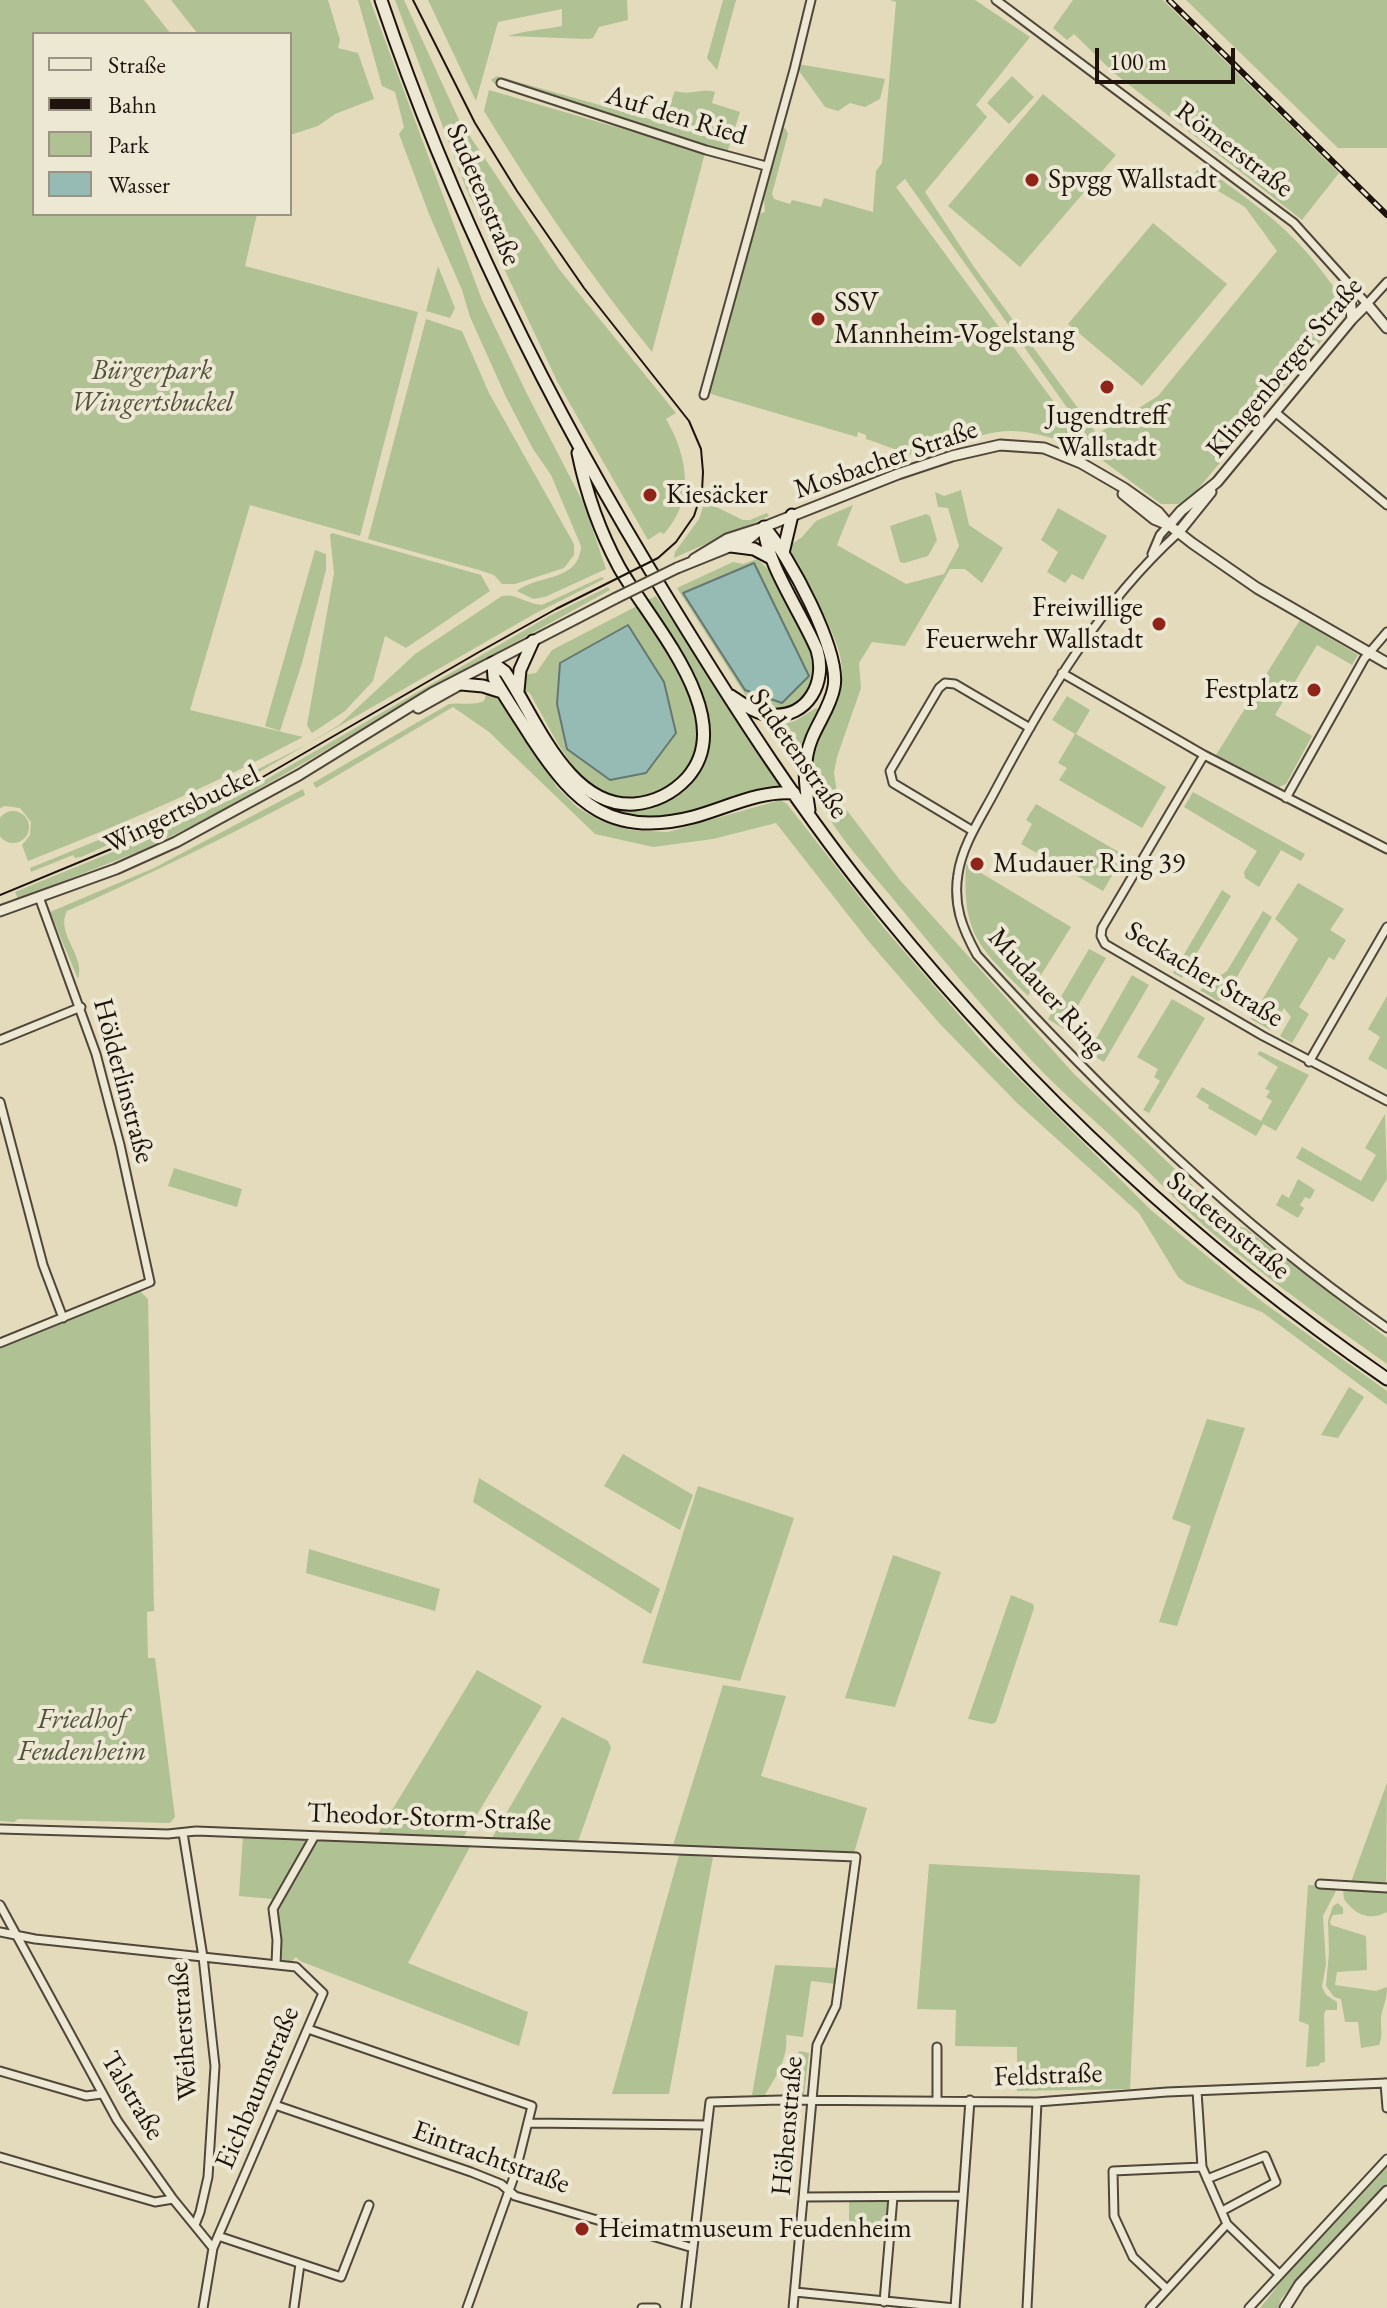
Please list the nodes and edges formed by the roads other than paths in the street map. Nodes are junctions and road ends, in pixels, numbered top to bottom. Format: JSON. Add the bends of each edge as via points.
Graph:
{"nodes":[{"id":1,"x":381,"y":0,"type":"edge"},
{"id":2,"x":811,"y":0,"type":"edge"},
{"id":3,"x":996,"y":0,"type":"edge"},
{"id":4,"x":501,"y":83,"type":"dead end"},
{"id":5,"x":766,"y":166,"type":"junction"},
{"id":6,"x":1387,"y":282,"type":"edge"},
{"id":7,"x":1349,"y":284,"type":"junction"},
{"id":8,"x":1367,"y":304,"type":"junction"},
{"id":9,"x":1352,"y":319,"type":"junction"},
{"id":10,"x":1387,"y":328,"type":"edge"},
{"id":11,"x":704,"y":395,"type":"dead end"},
{"id":12,"x":1275,"y":412,"type":"junction"},
{"id":13,"x":575,"y":443,"type":"junction"},
{"id":14,"x":1217,"y":482,"type":"junction"},
{"id":15,"x":1387,"y":505,"type":"edge"},
{"id":16,"x":792,"y":515,"type":"junction"},
{"id":17,"x":1169,"y":525,"type":"junction"},
{"id":18,"x":764,"y":527,"type":"junction"},
{"id":19,"x":1178,"y":533,"type":"junction"},
{"id":20,"x":731,"y":546,"type":"junction"},
{"id":21,"x":777,"y":556,"type":"junction"},
{"id":22,"x":1150,"y":558,"type":"junction"},
{"id":23,"x":694,"y":559,"type":"junction"},
{"id":24,"x":1387,"y":632,"type":"edge"},
{"id":25,"x":533,"y":641,"type":"junction"},
{"id":26,"x":1369,"y":653,"type":"junction"},
{"id":27,"x":493,"y":663,"type":"junction"},
{"id":28,"x":1387,"y":663,"type":"edge"},
{"id":29,"x":1062,"y":673,"type":"junction"},
{"id":30,"x":461,"y":684,"type":"junction"},
{"id":31,"x":518,"y":691,"type":"junction"},
{"id":32,"x":502,"y":692,"type":"junction"},
{"id":33,"x":726,"y":692,"type":"junction"},
{"id":34,"x":1030,"y":728,"type":"junction"},
{"id":35,"x":376,"y":730,"type":"junction"},
{"id":36,"x":1204,"y":755,"type":"junction"},
{"id":37,"x":794,"y":793,"type":"junction"},
{"id":38,"x":1286,"y":798,"type":"junction"},
{"id":39,"x":809,"y":815,"type":"junction"},
{"id":40,"x":973,"y":831,"type":"junction"},
{"id":41,"x":1387,"y":849,"type":"edge"},
{"id":42,"x":39,"y":897,"type":"junction"},
{"id":43,"x":0,"y":911,"type":"edge"},
{"id":44,"x":1387,"y":927,"type":"edge"},
{"id":45,"x":81,"y":1007,"type":"junction"},
{"id":46,"x":0,"y":1040,"type":"edge"},
{"id":47,"x":1309,"y":1062,"type":"junction"},
{"id":48,"x":1387,"y":1101,"type":"edge"},
{"id":49,"x":0,"y":1102,"type":"edge"},
{"id":50,"x":63,"y":1318,"type":"junction"},
{"id":51,"x":1387,"y":1328,"type":"edge"},
{"id":52,"x":0,"y":1343,"type":"edge"},
{"id":53,"x":1387,"y":1379,"type":"edge"},
{"id":54,"x":0,"y":1829,"type":"edge"},
{"id":55,"x":183,"y":1833,"type":"junction"},
{"id":56,"x":314,"y":1837,"type":"junction"},
{"id":57,"x":856,"y":1857,"type":"joint"},
{"id":58,"x":1320,"y":1884,"type":"dead end"},
{"id":59,"x":1387,"y":1888,"type":"edge"},
{"id":60,"x":0,"y":1905,"type":"edge"},
{"id":61,"x":0,"y":1932,"type":"edge"},
{"id":62,"x":17,"y":1935,"type":"junction"},
{"id":63,"x":203,"y":1957,"type":"junction"},
{"id":64,"x":276,"y":1964,"type":"junction"},
{"id":65,"x":308,"y":2029,"type":"junction"},
{"id":66,"x":937,"y":2047,"type":"dead end"},
{"id":67,"x":0,"y":2071,"type":"edge"},
{"id":68,"x":1386,"y":2083,"type":"edge"},
{"id":69,"x":1197,"y":2091,"type":"junction"},
{"id":70,"x":102,"y":2094,"type":"junction"},
{"id":71,"x":813,"y":2100,"type":"junction"},
{"id":72,"x":970,"y":2100,"type":"junction"},
{"id":73,"x":937,"y":2101,"type":"junction"},
{"id":74,"x":1037,"y":2102,"type":"junction"},
{"id":75,"x":275,"y":2105,"type":"junction"},
{"id":76,"x":1387,"y":2108,"type":"edge"},
{"id":77,"x":528,"y":2123,"type":"junction"},
{"id":78,"x":707,"y":2125,"type":"junction"},
{"id":79,"x":0,"y":2157,"type":"edge"},
{"id":80,"x":1387,"y":2159,"type":"edge"},
{"id":81,"x":1202,"y":2167,"type":"junction"},
{"id":82,"x":1207,"y":2179,"type":"junction"},
{"id":83,"x":508,"y":2190,"type":"junction"},
{"id":84,"x":1387,"y":2191,"type":"edge"},
{"id":85,"x":963,"y":2196,"type":"junction"},
{"id":86,"x":804,"y":2197,"type":"junction"},
{"id":87,"x":893,"y":2197,"type":"junction"},
{"id":88,"x":173,"y":2199,"type":"junction"},
{"id":89,"x":369,"y":2205,"type":"dead end"},
{"id":90,"x":1222,"y":2211,"type":"junction"},
{"id":91,"x":1227,"y":2224,"type":"junction"},
{"id":92,"x":195,"y":2225,"type":"junction"},
{"id":93,"x":218,"y":2236,"type":"junction"},
{"id":94,"x":213,"y":2248,"type":"junction"},
{"id":95,"x":693,"y":2248,"type":"junction"},
{"id":96,"x":300,"y":2264,"type":"junction"},
{"id":97,"x":1279,"y":2274,"type":"junction"},
{"id":98,"x":1167,"y":2289,"type":"junction"},
{"id":99,"x":795,"y":2292,"type":"junction"},
{"id":100,"x":884,"y":2302,"type":"junction"},
{"id":101,"x":294,"y":2307,"type":"edge"},
{"id":102,"x":203,"y":2308,"type":"edge"},
{"id":103,"x":467,"y":2308,"type":"edge"},
{"id":104,"x":642,"y":2308,"type":"edge"},
{"id":105,"x":656,"y":2308,"type":"edge"},
{"id":106,"x":686,"y":2308,"type":"edge"},
{"id":107,"x":793,"y":2308,"type":"edge"},
{"id":108,"x":955,"y":2308,"type":"edge"},
{"id":109,"x":1027,"y":2308,"type":"edge"},
{"id":110,"x":1150,"y":2308,"type":"edge"},
{"id":111,"x":1249,"y":2308,"type":"edge"},
{"id":112,"x":1285,"y":2308,"type":"edge"}],
"edges":[{"from":1,"to":13,"type":"main road","name":"Sudetenstraße","via":[[472,235]]},
{"from":2,"to":5,"type":"street","name":"Auf den Ried"},
{"from":3,"to":7,"type":"street","name":"Römerstraße","via":[[1294,223]]},
{"from":4,"to":5,"type":"street","name":"Auf den Ried"},
{"from":5,"to":11,"type":"street"},
{"from":6,"to":8,"type":"street","name":"Klingenberger Straße"},
{"from":7,"to":8,"type":"street","name":"Römerstraße"},
{"from":7,"to":9,"type":"street"},
{"from":8,"to":9,"type":"street","name":"Klingenberger Straße"},
{"from":8,"to":10,"type":"street","name":"Römerstraße"},
{"from":9,"to":12,"type":"street","name":"Klingenberger Straße"},
{"from":12,"to":14,"type":"street","name":"Klingenberger Straße"},
{"from":12,"to":15,"type":"street"},
{"from":13,"to":31,"type":"main road","via":[[582,475],[619,568],[695,691],[705,719],[704,743],[691,774],[666,795],[615,803],[596,796],[570,775]]},
{"from":13,"to":33,"type":"main road","name":"Sudetenstraße"},
{"from":14,"to":17,"type":"street","name":"Klingenberger Straße"},
{"from":14,"to":19,"type":"street","name":"Klingenberger Straße"},
{"from":16,"to":17,"type":"street","name":"Mosbacher Straße","via":[[913,469],[1000,445],[1063,454]]},
{"from":16,"to":18,"type":"street","name":"Mosbacher Straße"},
{"from":16,"to":21,"type":"main road"},
{"from":17,"to":19,"type":"street","name":"Mosbacher Straße"},
{"from":17,"to":22,"type":"street","name":"Mudauer Ring"},
{"from":18,"to":20,"type":"street","name":"Wingertsbuckel"},
{"from":18,"to":21,"type":"main road","via":[[765,541]]},
{"from":18,"to":23,"type":"street","name":"Wingertsbuckel","via":[[727,539]]},
{"from":19,"to":22,"type":"street","name":"Mudauer Ring"},
{"from":19,"to":26,"type":"street","name":"Mosbacher Straße","via":[[1257,588]]},
{"from":20,"to":21,"type":"main road"},
{"from":20,"to":23,"type":"street","name":"Wingertsbuckel"},
{"from":21,"to":33,"type":"main road","via":[[817,650],[820,679],[814,694],[787,713],[753,710]]},
{"from":21,"to":39,"type":"main road","via":[[828,642],[835,669],[831,698],[807,753]]},
{"from":22,"to":29,"type":"street","name":"Mudauer Ring"},
{"from":23,"to":25,"type":"street","name":"Wingertsbuckel","bridge":true},
{"from":24,"to":26,"type":"street"},
{"from":25,"to":27,"type":"street","name":"Wingertsbuckel"},
{"from":25,"to":31,"type":"main road","via":[[520,670]]},
{"from":26,"to":28,"type":"street","name":"Mosbacher Straße"},
{"from":26,"to":38,"type":"street"},
{"from":27,"to":30,"type":"street","name":"Wingertsbuckel"},
{"from":27,"to":31,"type":"main road"},
{"from":27,"to":32,"type":"main road"},
{"from":27,"to":35,"type":"street","name":"Wingertsbuckel","via":[[432,693]]},
{"from":29,"to":34,"type":"street","name":"Mudauer Ring"},
{"from":29,"to":36,"type":"street"},
{"from":30,"to":32,"type":"main road"},
{"from":30,"to":35,"type":"street","name":"Wingertsbuckel"},
{"from":32,"to":37,"type":"main road","via":[[564,784],[602,813],[630,823],[659,823],[773,793]]},
{"from":33,"to":37,"type":"main road","name":"Sudetenstraße"},
{"from":34,"to":40,"type":"street","name":"Mudauer Ring"},
{"from":34,"to":40,"type":"street","via":[[945,683],[890,771],[893,783]]},
{"from":35,"to":42,"type":"street","name":"Wingertsbuckel","via":[[176,842]]},
{"from":36,"to":38,"type":"street"},
{"from":36,"to":47,"type":"street","name":"Seckacher Straße","via":[[1101,936],[1105,944]]},
{"from":37,"to":39,"type":"main road","name":"Sudetenstraße"},
{"from":38,"to":41,"type":"street"},
{"from":39,"to":53,"type":"main road","name":"Sudetenstraße","via":[[934,974],[1116,1162],[1273,1296]]},
{"from":40,"to":51,"type":"street","name":"Mudauer Ring","via":[[957,889],[961,926],[977,955],[1166,1147],[1296,1259]]},
{"from":42,"to":43,"type":"street","name":"Wingertsbuckel"},
{"from":42,"to":45,"type":"street","name":"Hölderlinstraße"},
{"from":44,"to":47,"type":"street"},
{"from":45,"to":46,"type":"street"},
{"from":45,"to":50,"type":"street","name":"Hölderlinstraße","via":[[120,1145],[150,1282]]},
{"from":47,"to":48,"type":"street","name":"Seckacher Straße"},
{"from":49,"to":50,"type":"street","via":[[43,1265]]},
{"from":50,"to":52,"type":"street"},
{"from":54,"to":55,"type":"street","name":"Theodor-Storm-Straße"},
{"from":55,"to":56,"type":"street","name":"Theodor-Storm-Straße"},
{"from":55,"to":63,"type":"street","name":"Weiherstraße"},
{"from":56,"to":57,"type":"street","name":"Theodor-Storm-Straße"},
{"from":56,"to":64,"type":"street","name":"Eichbaumstraße","via":[[273,1909]]},
{"from":57,"to":71,"type":"street","name":"Höhenstraße","via":[[836,2006],[817,2045]]},
{"from":58,"to":59,"type":"street"},
{"from":60,"to":62,"type":"street","name":"Talstraße"},
{"from":61,"to":62,"type":"street"},
{"from":62,"to":63,"type":"street"},
{"from":62,"to":70,"type":"street","name":"Talstraße"},
{"from":63,"to":64,"type":"street"},
{"from":63,"to":92,"type":"street","name":"Weiherstraße","via":[[215,2066],[208,2177]]},
{"from":64,"to":65,"type":"street","name":"Eichbaumstraße","via":[[296,1967],[323,1993]]},
{"from":65,"to":75,"type":"street","name":"Eichbaumstraße"},
{"from":65,"to":77,"type":"street","via":[[532,2106]]},
{"from":66,"to":73,"type":"street"},
{"from":67,"to":70,"type":"street","via":[[86,2096]]},
{"from":68,"to":69,"type":"street","name":"Feldstraße"},
{"from":68,"to":76,"type":"street"},
{"from":69,"to":74,"type":"street","name":"Feldstraße"},
{"from":69,"to":81,"type":"street"},
{"from":70,"to":88,"type":"street","name":"Talstraße"},
{"from":71,"to":73,"type":"street","name":"Feldstraße"},
{"from":71,"to":78,"type":"street","name":"Feldstraße","via":[[710,2102]]},
{"from":71,"to":86,"type":"street","name":"Höhenstraße"},
{"from":72,"to":73,"type":"street","name":"Feldstraße"},
{"from":72,"to":74,"type":"street","name":"Feldstraße"},
{"from":72,"to":85,"type":"street"},
{"from":74,"to":109,"type":"street"},
{"from":75,"to":83,"type":"street","name":"Eintrachtstraße","via":[[471,2172]]},
{"from":75,"to":93,"type":"street","name":"Eichbaumstraße"},
{"from":77,"to":78,"type":"street"},
{"from":77,"to":83,"type":"street"},
{"from":78,"to":95,"type":"street"},
{"from":79,"to":88,"type":"street","via":[[155,2202]]},
{"from":80,"to":97,"type":"street"},
{"from":81,"to":82,"type":"street"},
{"from":81,"to":98,"type":"street","via":[[1113,2171],[1114,2216],[1133,2257]]},
{"from":82,"to":90,"type":"street"},
{"from":82,"to":90,"type":"street","via":[[1265,2156],[1267,2160],[1276,2182]]},
{"from":83,"to":95,"type":"street","name":"Eintrachtstraße"},
{"from":83,"to":103,"type":"street"},
{"from":84,"to":112,"type":"street","via":[[1300,2284]]},
{"from":85,"to":87,"type":"street"},
{"from":85,"to":108,"type":"street"},
{"from":86,"to":87,"type":"street"},
{"from":86,"to":99,"type":"street","name":"Höhenstraße"},
{"from":87,"to":100,"type":"street"},
{"from":88,"to":92,"type":"street","name":"Talstraße"},
{"from":89,"to":96,"type":"street","via":[[341,2277]]},
{"from":90,"to":91,"type":"street"},
{"from":91,"to":97,"type":"street"},
{"from":91,"to":98,"type":"street"},
{"from":92,"to":94,"type":"street","name":"Talstraße"},
{"from":93,"to":94,"type":"street","name":"Eichbaumstraße"},
{"from":93,"to":96,"type":"street"},
{"from":94,"to":102,"type":"street"},
{"from":95,"to":106,"type":"street"},
{"from":96,"to":101,"type":"street"},
{"from":97,"to":111,"type":"street"},
{"from":98,"to":110,"type":"street"},
{"from":99,"to":100,"type":"street"},
{"from":99,"to":107,"type":"street","name":"Höhenstraße"},
{"from":100,"to":108,"type":"street"},
{"from":104,"to":105,"type":"street"}]}
